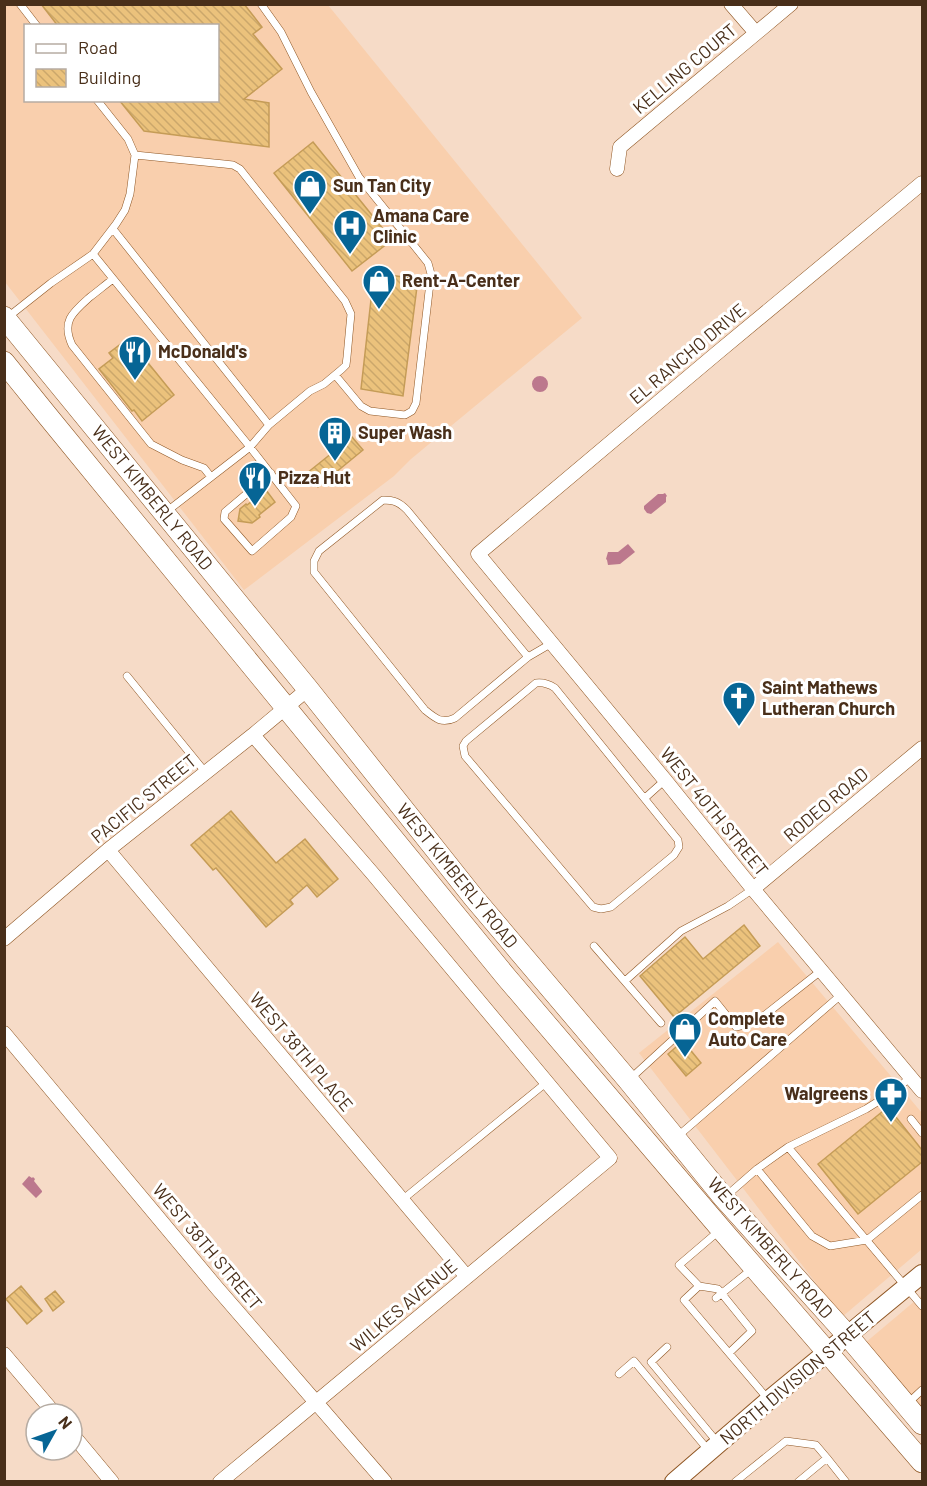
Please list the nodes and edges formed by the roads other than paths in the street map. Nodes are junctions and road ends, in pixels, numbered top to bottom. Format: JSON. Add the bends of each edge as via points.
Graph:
{"nodes":[{"id":1,"x":20,"y":4,"type":"edge"},
{"id":2,"x":261,"y":4,"type":"edge"},
{"id":3,"x":731,"y":4,"type":"edge"},
{"id":4,"x":790,"y":4,"type":"edge"},
{"id":5,"x":35,"y":24,"type":"edge"},
{"id":6,"x":756,"y":33,"type":"junction"},
{"id":7,"x":99,"y":102,"type":"edge"},
{"id":8,"x":135,"y":155,"type":"junction"},
{"id":9,"x":617,"y":169,"type":"dead end"},
{"id":10,"x":922,"y":183,"type":"edge"},
{"id":11,"x":113,"y":229,"type":"junction"},
{"id":12,"x":93,"y":254,"type":"junction"},
{"id":13,"x":113,"y":279,"type":"junction"},
{"id":14,"x":5,"y":319,"type":"edge"},
{"id":15,"x":4,"y":362,"type":"edge"},
{"id":16,"x":336,"y":376,"type":"junction"},
{"id":17,"x":268,"y":426,"type":"junction"},
{"id":18,"x":250,"y":447,"type":"junction"},
{"id":19,"x":271,"y":473,"type":"junction"},
{"id":20,"x":211,"y":477,"type":"junction"},
{"id":21,"x":164,"y":513,"type":"junction"},
{"id":22,"x":478,"y":554,"type":"joint"},
{"id":23,"x":552,"y":643,"type":"junction"},
{"id":24,"x":528,"y":657,"type":"junction"},
{"id":25,"x":127,"y":676,"type":"dead end"},
{"id":26,"x":308,"y":689,"type":"junction"},
{"id":27,"x":285,"y":708,"type":"junction"},
{"id":28,"x":253,"y":735,"type":"junction"},
{"id":29,"x":922,"y":748,"type":"edge"},
{"id":30,"x":206,"y":772,"type":"junction"},
{"id":31,"x":665,"y":780,"type":"junction"},
{"id":32,"x":645,"y":798,"type":"junction"},
{"id":33,"x":108,"y":850,"type":"junction"},
{"id":34,"x":753,"y":889,"type":"junction"},
{"id":35,"x":4,"y":939,"type":"edge"},
{"id":36,"x":594,"y":946,"type":"dead end"},
{"id":37,"x":822,"y":970,"type":"junction"},
{"id":38,"x":625,"y":981,"type":"junction"},
{"id":39,"x":842,"y":994,"type":"junction"},
{"id":40,"x":662,"y":1023,"type":"dead end"},
{"id":41,"x":4,"y":1033,"type":"edge"},
{"id":42,"x":911,"y":1077,"type":"junction"},
{"id":43,"x":628,"y":1080,"type":"junction"},
{"id":44,"x":547,"y":1082,"type":"junction"},
{"id":45,"x":922,"y":1091,"type":"edge"},
{"id":46,"x":890,"y":1094,"type":"junction"},
{"id":47,"x":898,"y":1104,"type":"dead end"},
{"id":48,"x":911,"y":1119,"type":"dead end"},
{"id":49,"x":922,"y":1133,"type":"edge"},
{"id":50,"x":676,"y":1138,"type":"junction"},
{"id":51,"x":788,"y":1147,"type":"junction"},
{"id":52,"x":757,"y":1169,"type":"junction"},
{"id":53,"x":922,"y":1195,"type":"edge"},
{"id":54,"x":724,"y":1198,"type":"junction"},
{"id":55,"x":402,"y":1200,"type":"junction"},
{"id":56,"x":721,"y":1229,"type":"junction"},
{"id":57,"x":867,"y":1240,"type":"junction"},
{"id":58,"x":754,"y":1267,"type":"junction"},
{"id":59,"x":467,"y":1277,"type":"junction"},
{"id":60,"x":918,"y":1280,"type":"edge"},
{"id":61,"x":699,"y":1286,"type":"junction"},
{"id":62,"x":719,"y":1296,"type":"junction"},
{"id":63,"x":922,"y":1306,"type":"edge"},
{"id":64,"x":705,"y":1308,"type":"dead end"},
{"id":65,"x":697,"y":1315,"type":"junction"},
{"id":66,"x":716,"y":1321,"type":"dead end"},
{"id":67,"x":708,"y":1328,"type":"junction"},
{"id":68,"x":848,"y":1336,"type":"junction"},
{"id":69,"x":667,"y":1347,"type":"dead end"},
{"id":70,"x":729,"y":1353,"type":"junction"},
{"id":71,"x":828,"y":1353,"type":"junction"},
{"id":72,"x":4,"y":1354,"type":"edge"},
{"id":73,"x":619,"y":1374,"type":"dead end"},
{"id":74,"x":922,"y":1390,"type":"edge"},
{"id":75,"x":769,"y":1400,"type":"junction"},
{"id":76,"x":45,"y":1402,"type":"edge"},
{"id":77,"x":316,"y":1402,"type":"junction"},
{"id":78,"x":907,"y":1405,"type":"junction"},
{"id":79,"x":922,"y":1424,"type":"edge"},
{"id":80,"x":714,"y":1447,"type":"junction"},
{"id":81,"x":84,"y":1448,"type":"edge"},
{"id":82,"x":827,"y":1458,"type":"junction"},
{"id":83,"x":922,"y":1462,"type":"edge"},
{"id":84,"x":112,"y":1482,"type":"edge"},
{"id":85,"x":220,"y":1482,"type":"edge"},
{"id":86,"x":385,"y":1482,"type":"edge"},
{"id":87,"x":674,"y":1482,"type":"edge"},
{"id":88,"x":735,"y":1482,"type":"edge"},
{"id":89,"x":798,"y":1482,"type":"edge"},
{"id":90,"x":846,"y":1482,"type":"edge"}],
"edges":[{"from":1,"to":5,"type":"lane"},
{"from":2,"to":16,"type":"lane","via":[[281,32],[359,177],[428,263],[430,274],[412,411],[405,415],[370,411]]},
{"from":3,"to":6,"type":"street"},
{"from":4,"to":6,"type":"street","name":"KELLING COURT"},
{"from":6,"to":9,"type":"street","name":"KELLING COURT","via":[[620,147]]},
{"from":7,"to":8,"type":"lane","via":[[128,139]]},
{"from":8,"to":11,"type":"lane","via":[[130,194]]},
{"from":8,"to":16,"type":"lane","via":[[240,168],[349,307],[346,365]]},
{"from":10,"to":22,"type":"street","name":"EL RANCHO DRIVE"},
{"from":11,"to":12,"type":"lane"},
{"from":11,"to":17,"type":"lane"},
{"from":12,"to":13,"type":"lane"},
{"from":12,"to":14,"type":"lane"},
{"from":13,"to":18,"type":"lane"},
{"from":13,"to":20,"type":"lane","via":[[75,309],[67,327],[68,337],[151,444],[204,468]]},
{"from":14,"to":21,"type":"main road","name":"WEST KIMBERLY ROAD"},
{"from":15,"to":27,"type":"main road","name":"WEST KIMBERLY ROAD"},
{"from":16,"to":17,"type":"lane","via":[[310,391]]},
{"from":17,"to":18,"type":"lane"},
{"from":18,"to":19,"type":"lane"},
{"from":18,"to":20,"type":"lane"},
{"from":19,"to":19,"type":"lane","via":[[225,512],[224,519],[252,551],[291,517],[296,506]]},
{"from":20,"to":21,"type":"lane"},
{"from":21,"to":26,"type":"main road","name":"WEST KIMBERLY ROAD"},
{"from":22,"to":23,"type":"street","name":"WEST 40TH STREET"},
{"from":23,"to":24,"type":"lane"},
{"from":23,"to":31,"type":"street","name":"WEST 40TH STREET"},
{"from":24,"to":24,"type":"lane","via":[[400,503],[383,500],[319,551],[314,561],[314,572],[322,583],[425,710],[439,721],[455,718]]},
{"from":25,"to":30,"type":"lane"},
{"from":26,"to":27,"type":"street","name":"PACIFIC STREET"},
{"from":26,"to":43,"type":"main road","name":"WEST KIMBERLY ROAD","via":[[474,898]]},
{"from":27,"to":28,"type":"street","name":"PACIFIC STREET"},
{"from":27,"to":56,"type":"main road","name":"WEST KIMBERLY ROAD","via":[[507,978]]},
{"from":28,"to":30,"type":"street","name":"PACIFIC STREET"},
{"from":28,"to":44,"type":"street"},
{"from":29,"to":34,"type":"street","name":"RODEO ROAD"},
{"from":30,"to":33,"type":"street","name":"PACIFIC STREET"},
{"from":31,"to":32,"type":"lane"},
{"from":31,"to":34,"type":"street","name":"WEST 40TH STREET"},
{"from":32,"to":32,"type":"lane","via":[[549,684],[536,683],[463,746],[472,765],[593,907],[611,907],[679,847],[678,840]]},
{"from":33,"to":35,"type":"street","name":"PACIFIC STREET"},
{"from":33,"to":55,"type":"street","name":"WEST 38TH PLACE"},
{"from":34,"to":37,"type":"street","name":"WEST 40TH STREET"},
{"from":34,"to":38,"type":"lane","via":[[681,931]]},
{"from":36,"to":38,"type":"lane"},
{"from":37,"to":39,"type":"street","name":"WEST 40TH STREET"},
{"from":37,"to":43,"type":"lane","via":[[756,1022],[736,1027],[715,1001]]},
{"from":38,"to":40,"type":"lane"},
{"from":39,"to":42,"type":"street","name":"WEST 40TH STREET"},
{"from":39,"to":50,"type":"lane"},
{"from":41,"to":77,"type":"street","name":"WEST 38TH STREET"},
{"from":42,"to":45,"type":"street","name":"WEST 40TH STREET"},
{"from":42,"to":46,"type":"lane"},
{"from":43,"to":50,"type":"main road","name":"WEST KIMBERLY ROAD"},
{"from":44,"to":55,"type":"lane"},
{"from":44,"to":59,"type":"street","name":"WILKES AVENUE","via":[[610,1158]]},
{"from":46,"to":47,"type":"lane"},
{"from":46,"to":51,"type":"lane"},
{"from":48,"to":49,"type":"lane"},
{"from":50,"to":54,"type":"main road","name":"WEST KIMBERLY ROAD"},
{"from":51,"to":52,"type":"lane"},
{"from":51,"to":57,"type":"lane"},
{"from":52,"to":54,"type":"lane"},
{"from":52,"to":57,"type":"lane","via":[[812,1236],[830,1246]]},
{"from":53,"to":57,"type":"lane"},
{"from":54,"to":68,"type":"main road","name":"WEST KIMBERLY ROAD"},
{"from":55,"to":59,"type":"street","name":"WEST 38TH PLACE"},
{"from":56,"to":58,"type":"main road","name":"WEST KIMBERLY ROAD"},
{"from":56,"to":61,"type":"lane","via":[[679,1265]]},
{"from":57,"to":60,"type":"lane"},
{"from":58,"to":62,"type":"lane"},
{"from":58,"to":71,"type":"main road","name":"WEST KIMBERLY ROAD"},
{"from":59,"to":77,"type":"street","name":"WILKES AVENUE"},
{"from":60,"to":63,"type":"lane"},
{"from":60,"to":68,"type":"main road","name":"NORTH DIVISION STREET"},
{"from":61,"to":62,"type":"lane","via":[[718,1289]]},
{"from":61,"to":65,"type":"lane","via":[[684,1300]]},
{"from":62,"to":70,"type":"lane","via":[[752,1331]]},
{"from":64,"to":65,"type":"lane"},
{"from":65,"to":67,"type":"lane"},
{"from":66,"to":67,"type":"lane"},
{"from":67,"to":70,"type":"lane"},
{"from":68,"to":71,"type":"main road","name":"NORTH DIVISION STREET"},
{"from":68,"to":78,"type":"main road","name":"WEST KIMBERLY ROAD"},
{"from":69,"to":80,"type":"lane","via":[[651,1362]]},
{"from":70,"to":75,"type":"lane"},
{"from":71,"to":75,"type":"main road","name":"NORTH DIVISION STREET"},
{"from":71,"to":83,"type":"main road","name":"WEST KIMBERLY ROAD"},
{"from":72,"to":76,"type":"street"},
{"from":73,"to":80,"type":"lane","via":[[634,1361]]},
{"from":74,"to":78,"type":"lane"},
{"from":75,"to":80,"type":"main road","name":"NORTH DIVISION STREET"},
{"from":77,"to":85,"type":"street","name":"WILKES AVENUE"},
{"from":77,"to":86,"type":"street","name":"WEST 38TH STREET"},
{"from":78,"to":79,"type":"main road","name":"WEST KIMBERLY ROAD"},
{"from":80,"to":87,"type":"main road","name":"NORTH DIVISION STREET"},
{"from":81,"to":84,"type":"street"},
{"from":82,"to":88,"type":"lane","via":[[816,1444],[786,1441]]},
{"from":82,"to":89,"type":"lane"},
{"from":82,"to":90,"type":"lane"}]}
